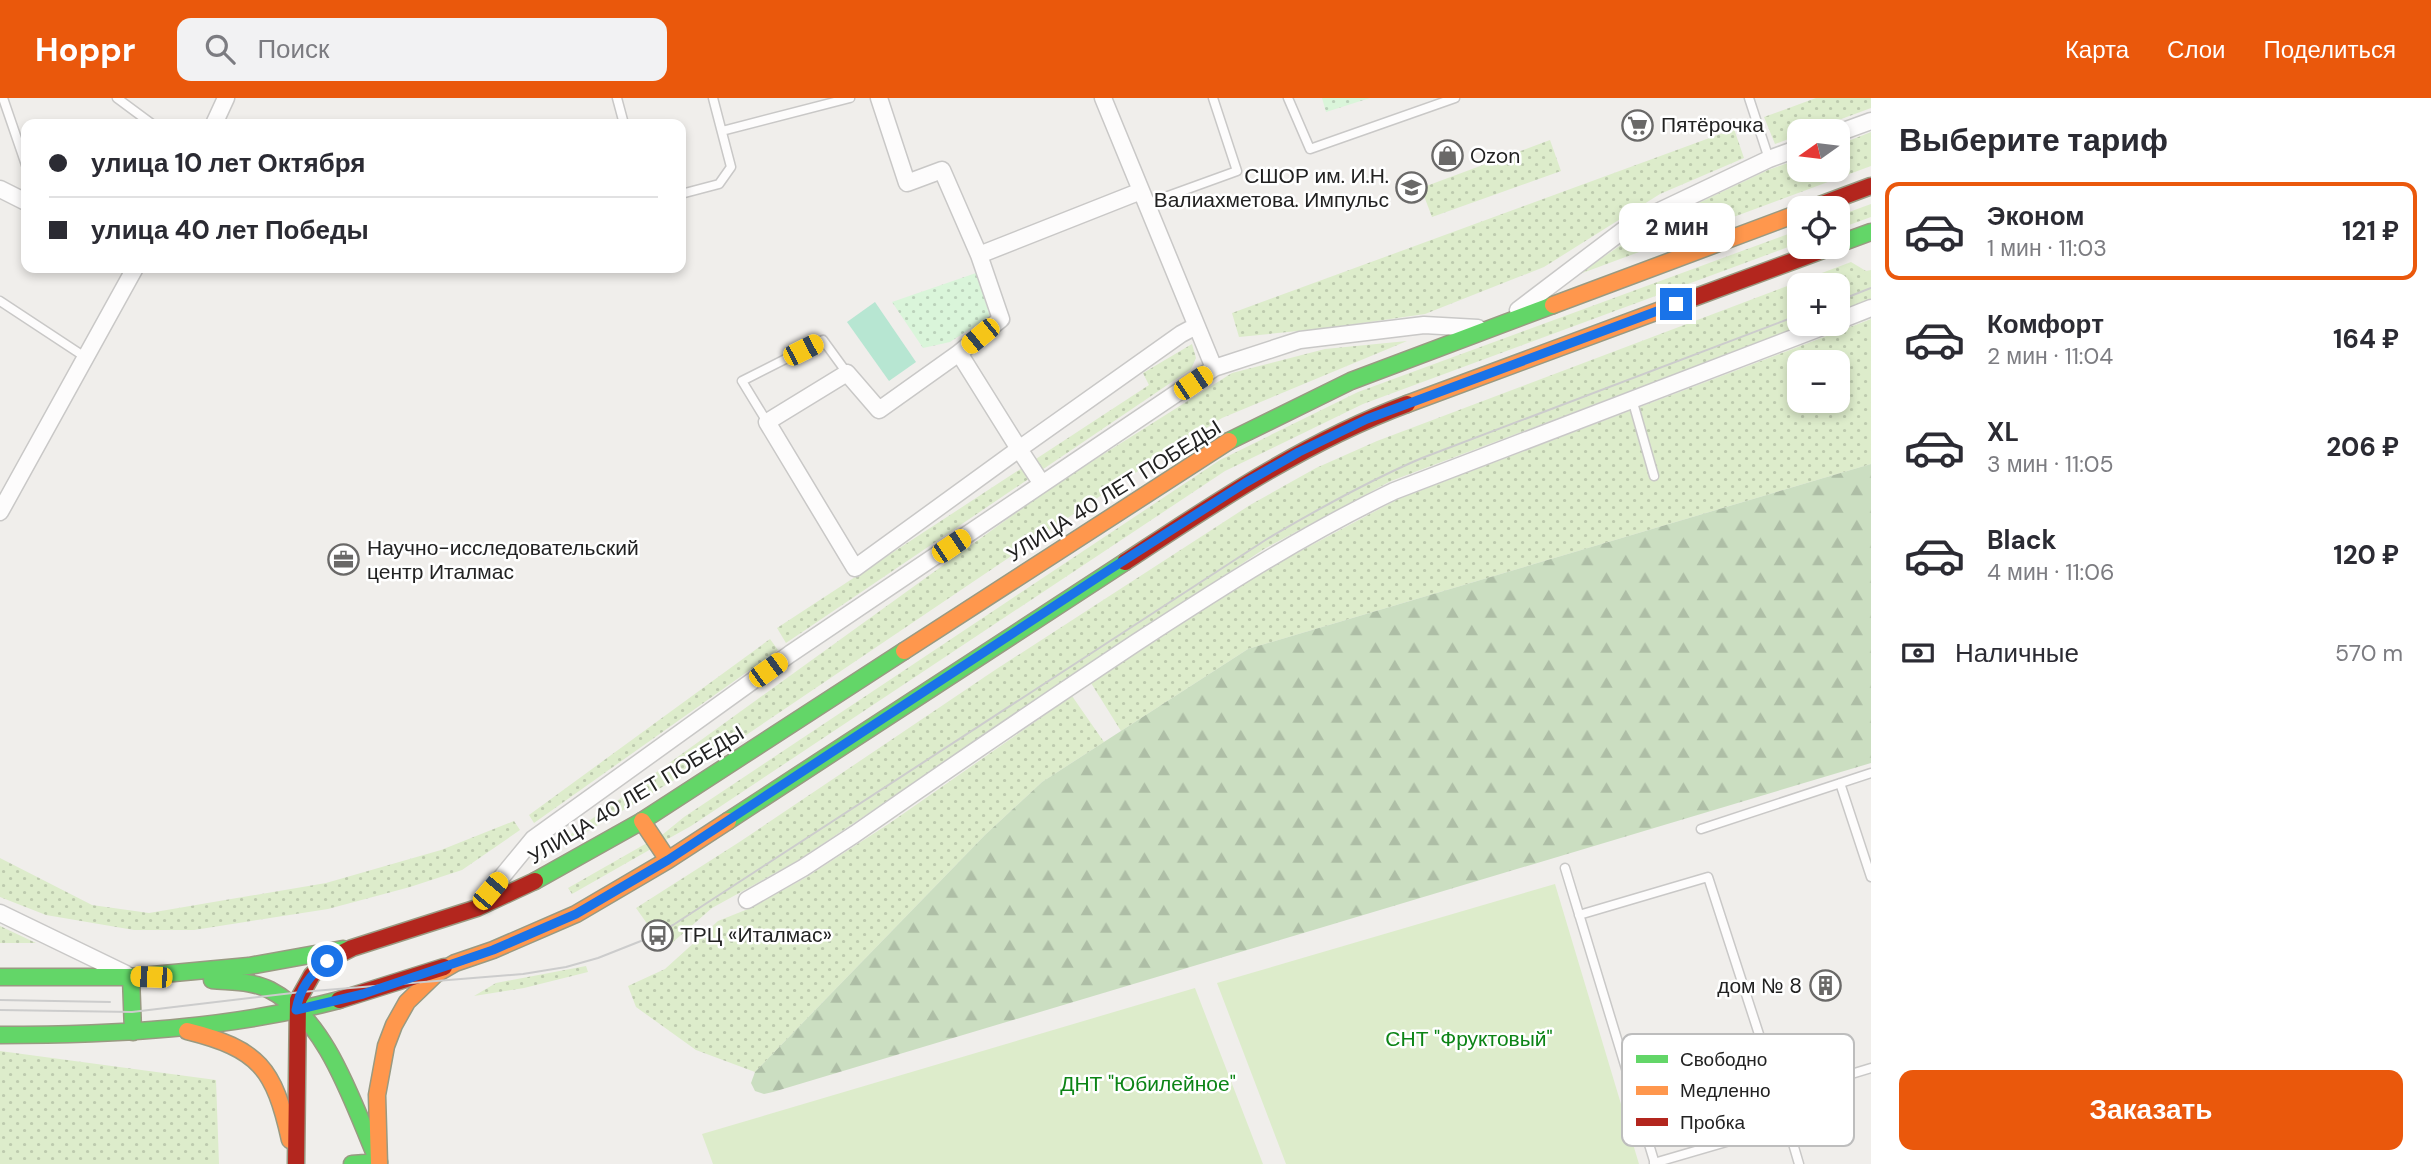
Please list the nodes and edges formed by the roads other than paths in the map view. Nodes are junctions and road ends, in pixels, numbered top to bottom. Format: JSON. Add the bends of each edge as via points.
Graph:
{"nodes":[{"id":1,"x":3,"y":98,"type":"edge"},
{"id":2,"x":117,"y":98,"type":"edge"},
{"id":3,"x":226,"y":98,"type":"edge"},
{"id":4,"x":617,"y":98,"type":"edge"},
{"id":5,"x":713,"y":98,"type":"edge"},
{"id":6,"x":850,"y":98,"type":"edge"},
{"id":7,"x":879,"y":98,"type":"edge"},
{"id":8,"x":1103,"y":98,"type":"edge"},
{"id":9,"x":1213,"y":98,"type":"edge"},
{"id":10,"x":1288,"y":98,"type":"edge"},
{"id":11,"x":1455,"y":98,"type":"edge"},
{"id":12,"x":1749,"y":98,"type":"edge"},
{"id":13,"x":145,"y":119,"type":"edge"},
{"id":14,"x":216,"y":119,"type":"edge"},
{"id":15,"x":623,"y":119,"type":"edge"},
{"id":16,"x":1871,"y":121,"type":"edge"},
{"id":17,"x":1850,"y":129,"type":"edge"},
{"id":18,"x":722,"y":131,"type":"junction"},
{"id":19,"x":21,"y":150,"type":"edge"},
{"id":20,"x":1787,"y":152,"type":"edge"},
{"id":21,"x":1769,"y":159,"type":"junction"},
{"id":22,"x":1871,"y":186,"type":"edge"},
{"id":23,"x":0,"y":189,"type":"edge"},
{"id":24,"x":686,"y":193,"type":"edge"},
{"id":25,"x":1844,"y":196,"type":"edge"},
{"id":26,"x":1144,"y":198,"type":"junction"},
{"id":27,"x":21,"y":200,"type":"edge"},
{"id":28,"x":1787,"y":218,"type":"edge"},
{"id":29,"x":1871,"y":232,"type":"edge"},
{"id":30,"x":1850,"y":240,"type":"edge"},
{"id":31,"x":978,"y":255,"type":"junction"},
{"id":32,"x":1799,"y":259,"type":"edge"},
{"id":33,"x":132,"y":273,"type":"edge"},
{"id":34,"x":0,"y":301,"type":"edge"},
{"id":35,"x":1871,"y":308,"type":"edge"},
{"id":36,"x":1850,"y":316,"type":"edge"},
{"id":37,"x":1196,"y":326,"type":"junction"},
{"id":38,"x":1494,"y":329,"type":"junction"},
{"id":39,"x":1798,"y":336,"type":"edge"},
{"id":40,"x":959,"y":353,"type":"junction"},
{"id":41,"x":85,"y":357,"type":"junction"},
{"id":42,"x":1214,"y":368,"type":"junction"},
{"id":43,"x":847,"y":373,"type":"junction"},
{"id":44,"x":1632,"y":399,"type":"junction"},
{"id":45,"x":767,"y":422,"type":"junction"},
{"id":46,"x":1019,"y":449,"type":"junction"},
{"id":47,"x":1654,"y":477,"type":"dead end"},
{"id":48,"x":1042,"y":484,"type":"junction"},
{"id":49,"x":0,"y":512,"type":"edge"},
{"id":50,"x":1871,"y":773,"type":"edge"},
{"id":51,"x":1840,"y":783,"type":"junction"},
{"id":52,"x":642,"y":821,"type":"junction"},
{"id":53,"x":1700,"y":829,"type":"dead end"},
{"id":54,"x":668,"y":860,"type":"junction"},
{"id":55,"x":1565,"y":868,"type":"dead end"},
{"id":56,"x":1871,"y":877,"type":"edge"},
{"id":57,"x":747,"y":900,"type":"dead end"},
{"id":58,"x":476,"y":908,"type":"junction"},
{"id":59,"x":0,"y":913,"type":"edge"},
{"id":60,"x":1579,"y":915,"type":"junction"},
{"id":61,"x":357,"y":946,"type":"junction"},
{"id":62,"x":455,"y":963,"type":"junction"},
{"id":63,"x":0,"y":976,"type":"edge"},
{"id":64,"x":131,"y":977,"type":"junction"},
{"id":65,"x":296,"y":1010,"type":"junction"},
{"id":66,"x":177,"y":1028,"type":"junction"},
{"id":67,"x":133,"y":1032,"type":"junction"},
{"id":68,"x":1759,"y":1034,"type":"edge"},
{"id":69,"x":0,"y":1035,"type":"edge"},
{"id":70,"x":1622,"y":1057,"type":"edge"},
{"id":71,"x":1871,"y":1068,"type":"edge"},
{"id":72,"x":1854,"y":1073,"type":"edge"},
{"id":73,"x":1649,"y":1146,"type":"edge"},
{"id":74,"x":1712,"y":1146,"type":"edge"},
{"id":75,"x":1794,"y":1146,"type":"edge"},
{"id":76,"x":379,"y":1163,"type":"edge"},
{"id":77,"x":1654,"y":1163,"type":"edge"},
{"id":78,"x":296,"y":1164,"type":"edge"},
{"id":79,"x":352,"y":1164,"type":"edge"},
{"id":80,"x":1799,"y":1164,"type":"edge"}],
"edges":[{"from":1,"to":19,"type":"lane"},
{"from":2,"to":13,"type":"lane"},
{"from":3,"to":14,"type":"street"},
{"from":4,"to":15,"type":"lane"},
{"from":5,"to":18,"type":"lane"},
{"from":6,"to":18,"type":"lane"},
{"from":7,"to":31,"type":"street","via":[[906,183],[942,170]]},
{"from":8,"to":26,"type":"street"},
{"from":9,"to":26,"type":"lane","via":[[1237,171]]},
{"from":10,"to":11,"type":"lane","via":[[1310,149]]},
{"from":12,"to":21,"type":"lane"},
{"from":16,"to":17,"type":"street"},
{"from":18,"to":24,"type":"lane","via":[[731,167],[719,184]]},
{"from":20,"to":21,"type":"street","name":"УЛИЦА 40 ЛЕТ ПОБЕДЫ"},
{"from":21,"to":38,"type":"street","name":"УЛИЦА 40 ЛЕТ ПОБЕДЫ","via":[[1630,225]]},
{"from":22,"to":25,"type":"main road"},
{"from":23,"to":27,"type":"street"},
{"from":26,"to":31,"type":"street"},
{"from":26,"to":37,"type":"street"},
{"from":28,"to":38,"type":"main road","name":"УЛИЦА 40 ЛЕТ ПОБЕДЫ"},
{"from":29,"to":30,"type":"main road"},
{"from":31,"to":40,"type":"street","via":[[1001,319]]},
{"from":32,"to":54,"type":"main road","via":[[1367,419],[1299,452],[1109,570]]},
{"from":33,"to":41,"type":"street"},
{"from":34,"to":41,"type":"lane"},
{"from":35,"to":36,"type":"street"},
{"from":37,"to":42,"type":"street"},
{"from":37,"to":46,"type":"street"},
{"from":38,"to":42,"type":"street","name":"УЛИЦА 40 ЛЕТ ПОБЕДЫ","via":[[1424,325],[1300,340]]},
{"from":38,"to":52,"type":"main road","name":"УЛИЦА 40 ЛЕТ ПОБЕДЫ","via":[[1351,381],[1213,450]]},
{"from":39,"to":44,"type":"street"},
{"from":40,"to":43,"type":"street","via":[[879,410]]},
{"from":40,"to":46,"type":"street"},
{"from":41,"to":49,"type":"street"},
{"from":42,"to":48,"type":"street","name":"УЛИЦА 40 ЛЕТ ПОБЕДЫ"},
{"from":43,"to":45,"type":"street"},
{"from":43,"to":45,"type":"lane","via":[[823,340],[742,381]]},
{"from":44,"to":47,"type":"lane"},
{"from":44,"to":57,"type":"street","via":[[1394,491],[1325,526],[1181,613],[834,847]]},
{"from":45,"to":46,"type":"street","via":[[855,568]]},
{"from":46,"to":48,"type":"street"},
{"from":48,"to":58,"type":"street","name":"УЛИЦА 40 ЛЕТ ПОБЕДЫ","via":[[790,654],[533,839]]},
{"from":50,"to":51,"type":"lane"},
{"from":51,"to":53,"type":"lane"},
{"from":51,"to":56,"type":"lane"},
{"from":52,"to":54,"type":"main road"},
{"from":52,"to":58,"type":"main road","name":"УЛИЦА 40 ЛЕТ ПОБЕДЫ","via":[[553,874]]},
{"from":54,"to":62,"type":"main road","via":[[576,914]]},
{"from":55,"to":60,"type":"lane"},
{"from":58,"to":61,"type":"main road"},
{"from":59,"to":64,"type":"street"},
{"from":60,"to":68,"type":"lane","via":[[1708,877]]},
{"from":60,"to":70,"type":"lane"},
{"from":61,"to":64,"type":"main road","via":[[249,967]]},
{"from":61,"to":65,"type":"main road","via":[[327,961],[309,977]]},
{"from":62,"to":65,"type":"main road","via":[[363,994]]},
{"from":62,"to":76,"type":"main road","via":[[413,994],[394,1025],[378,1082]]},
{"from":63,"to":64,"type":"main road"},
{"from":64,"to":65,"type":"main road","via":[[249,984],[275,993]]},
{"from":64,"to":67,"type":"main road"},
{"from":65,"to":66,"type":"main road"},
{"from":65,"to":76,"type":"main road","via":[[328,1053]]},
{"from":65,"to":78,"type":"main road"},
{"from":66,"to":67,"type":"main road"},
{"from":66,"to":78,"type":"main road","via":[[231,1043],[259,1061],[279,1095]]},
{"from":67,"to":69,"type":"main road"},
{"from":71,"to":72,"type":"lane"},
{"from":73,"to":77,"type":"lane"},
{"from":74,"to":77,"type":"lane"},
{"from":75,"to":80,"type":"lane"},
{"from":76,"to":79,"type":"main road"}]}
